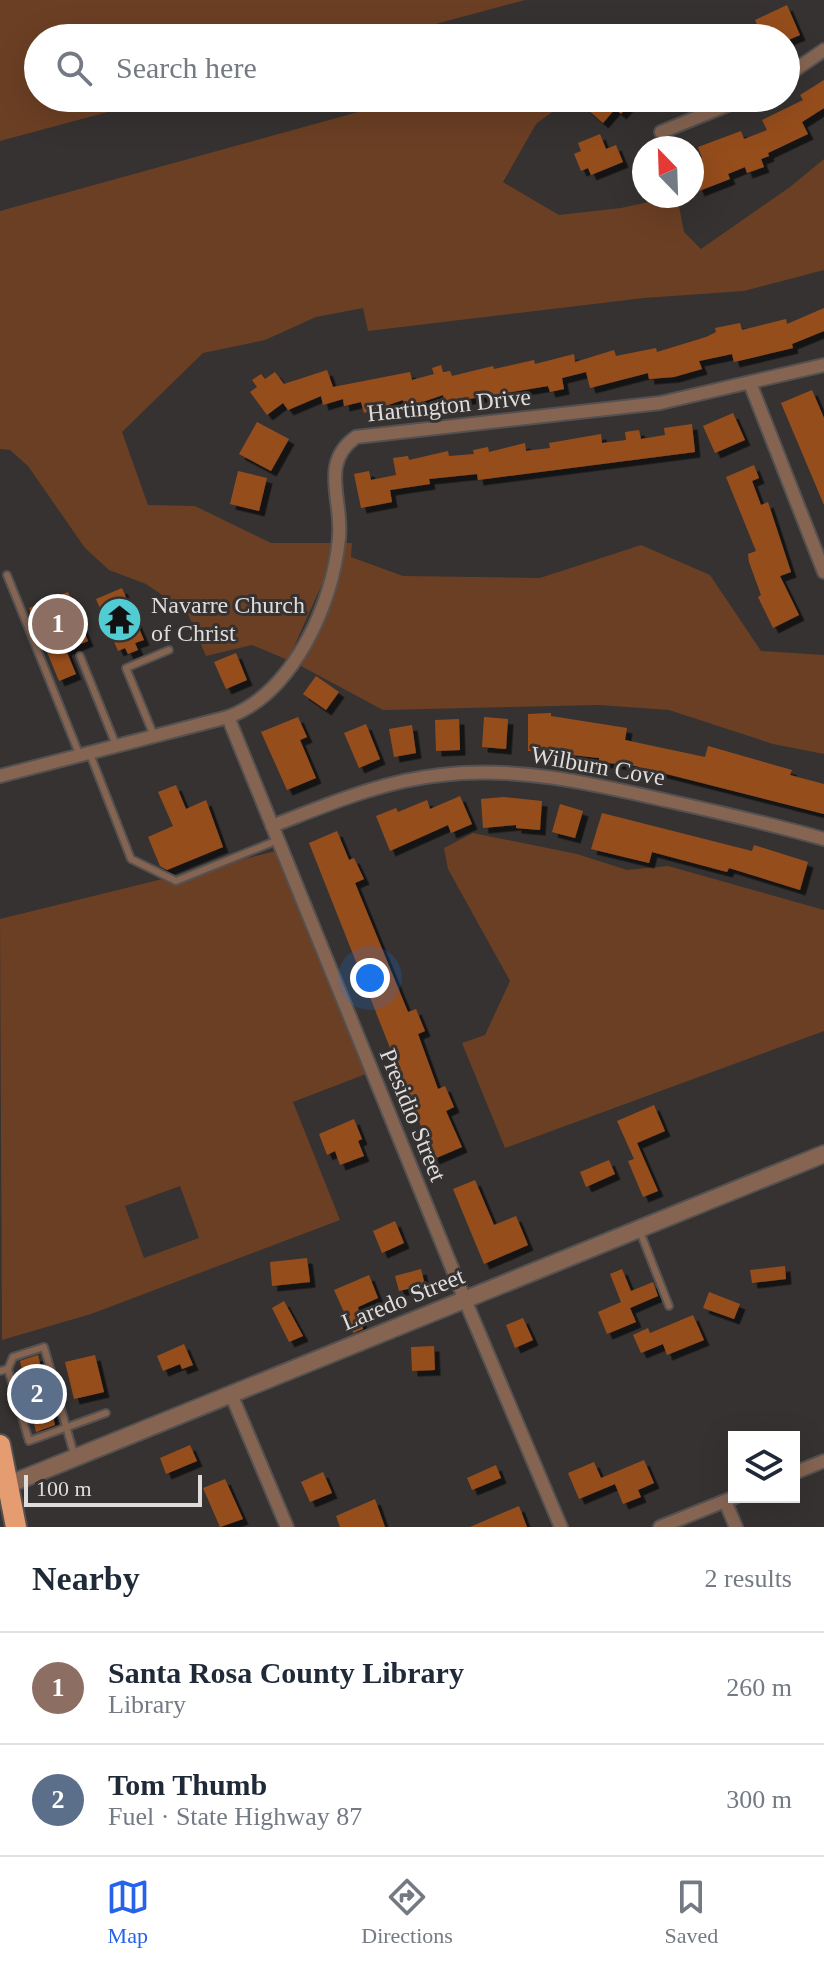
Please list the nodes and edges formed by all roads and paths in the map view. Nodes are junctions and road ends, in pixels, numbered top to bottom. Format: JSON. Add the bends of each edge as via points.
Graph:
{"nodes":[{"id":1,"x":824,"y":50,"type":"edge"},
{"id":2,"x":800,"y":66,"type":"edge"},
{"id":3,"x":710,"y":112,"type":"edge"},
{"id":4,"x":661,"y":132,"type":"dead end"},
{"id":5,"x":824,"y":365,"type":"edge"},
{"id":6,"x":750,"y":383,"type":"junction"},
{"id":7,"x":824,"y":572,"type":"edge"},
{"id":8,"x":7,"y":575,"type":"dead end"},
{"id":9,"x":169,"y":650,"type":"dead end"},
{"id":10,"x":80,"y":656,"type":"dead end"},
{"id":11,"x":228,"y":717,"type":"junction"},
{"id":12,"x":155,"y":738,"type":"junction"},
{"id":13,"x":118,"y":747,"type":"junction"},
{"id":14,"x":85,"y":755,"type":"junction"},
{"id":15,"x":0,"y":776,"type":"edge"},
{"id":16,"x":272,"y":826,"type":"junction"},
{"id":17,"x":824,"y":839,"type":"edge"},
{"id":18,"x":278,"y":840,"type":"junction"},
{"id":19,"x":824,"y":1154,"type":"edge"},
{"id":20,"x":639,"y":1229,"type":"junction"},
{"id":21,"x":465,"y":1300,"type":"junction"},
{"id":22,"x":669,"y":1306,"type":"dead end"},
{"id":23,"x":8,"y":1369,"type":"junction"},
{"id":24,"x":0,"y":1371,"type":"edge"},
{"id":25,"x":51,"y":1371,"type":"dead end"},
{"id":26,"x":55,"y":1388,"type":"dead end"},
{"id":27,"x":231,"y":1394,"type":"junction"},
{"id":28,"x":106,"y":1413,"type":"dead end"},
{"id":29,"x":66,"y":1428,"type":"junction"},
{"id":30,"x":0,"y":1445,"type":"edge"},
{"id":31,"x":75,"y":1458,"type":"junction"},
{"id":32,"x":824,"y":1461,"type":"edge"},
{"id":33,"x":800,"y":1471,"type":"edge"},
{"id":34,"x":4,"y":1487,"type":"edge"},
{"id":35,"x":728,"y":1500,"type":"edge"},
{"id":36,"x":731,"y":1503,"type":"edge"},
{"id":37,"x":16,"y":1527,"type":"edge"},
{"id":38,"x":287,"y":1527,"type":"edge"},
{"id":39,"x":561,"y":1527,"type":"edge"},
{"id":40,"x":660,"y":1527,"type":"edge"},
{"id":41,"x":736,"y":1527,"type":"edge"}],
"edges":[{"from":1,"to":2,"type":"street"},
{"from":3,"to":4,"type":"street"},
{"from":5,"to":6,"type":"street","name":"Hartington Drive"},
{"from":6,"to":7,"type":"street"},
{"from":6,"to":11,"type":"street","name":"Hartington Drive","via":[[660,403],[356,437],[341,447],[335,463],[340,528],[336,562],[307,641],[270,692]]},
{"from":8,"to":14,"type":"lane"},
{"from":9,"to":12,"type":"lane","via":[[126,668]]},
{"from":10,"to":13,"type":"lane"},
{"from":11,"to":12,"type":"street","name":"Hartington Drive"},
{"from":11,"to":16,"type":"street","name":"Presidio Street"},
{"from":12,"to":13,"type":"street","name":"Hartington Drive"},
{"from":13,"to":14,"type":"street","name":"Hartington Drive"},
{"from":14,"to":15,"type":"street","name":"Hartington Drive"},
{"from":14,"to":18,"type":"lane","via":[[131,859],[176,881]]},
{"from":16,"to":17,"type":"street","name":"Wilburn Cove","via":[[399,782],[494,772],[594,784]]},
{"from":16,"to":18,"type":"street","name":"Presidio Street"},
{"from":18,"to":21,"type":"street","name":"Presidio Street"},
{"from":19,"to":20,"type":"street","name":"Laredo Street"},
{"from":20,"to":21,"type":"street","name":"Laredo Street"},
{"from":20,"to":22,"type":"lane"},
{"from":21,"to":27,"type":"street","name":"Laredo Street"},
{"from":21,"to":39,"type":"street","name":"Presidio Street"},
{"from":23,"to":24,"type":"lane"},
{"from":23,"to":25,"type":"lane","via":[[13,1357],[44,1347]]},
{"from":23,"to":29,"type":"lane","via":[[29,1441]]},
{"from":26,"to":29,"type":"lane"},
{"from":27,"to":31,"type":"street","name":"Laredo Street"},
{"from":27,"to":38,"type":"street"},
{"from":28,"to":29,"type":"lane"},
{"from":29,"to":31,"type":"lane"},
{"from":30,"to":34,"type":"highway"},
{"from":31,"to":34,"type":"street","name":"Laredo Street"},
{"from":32,"to":33,"type":"street"},
{"from":34,"to":37,"type":"highway"},
{"from":35,"to":40,"type":"street"},
{"from":36,"to":41,"type":"street"}]}
